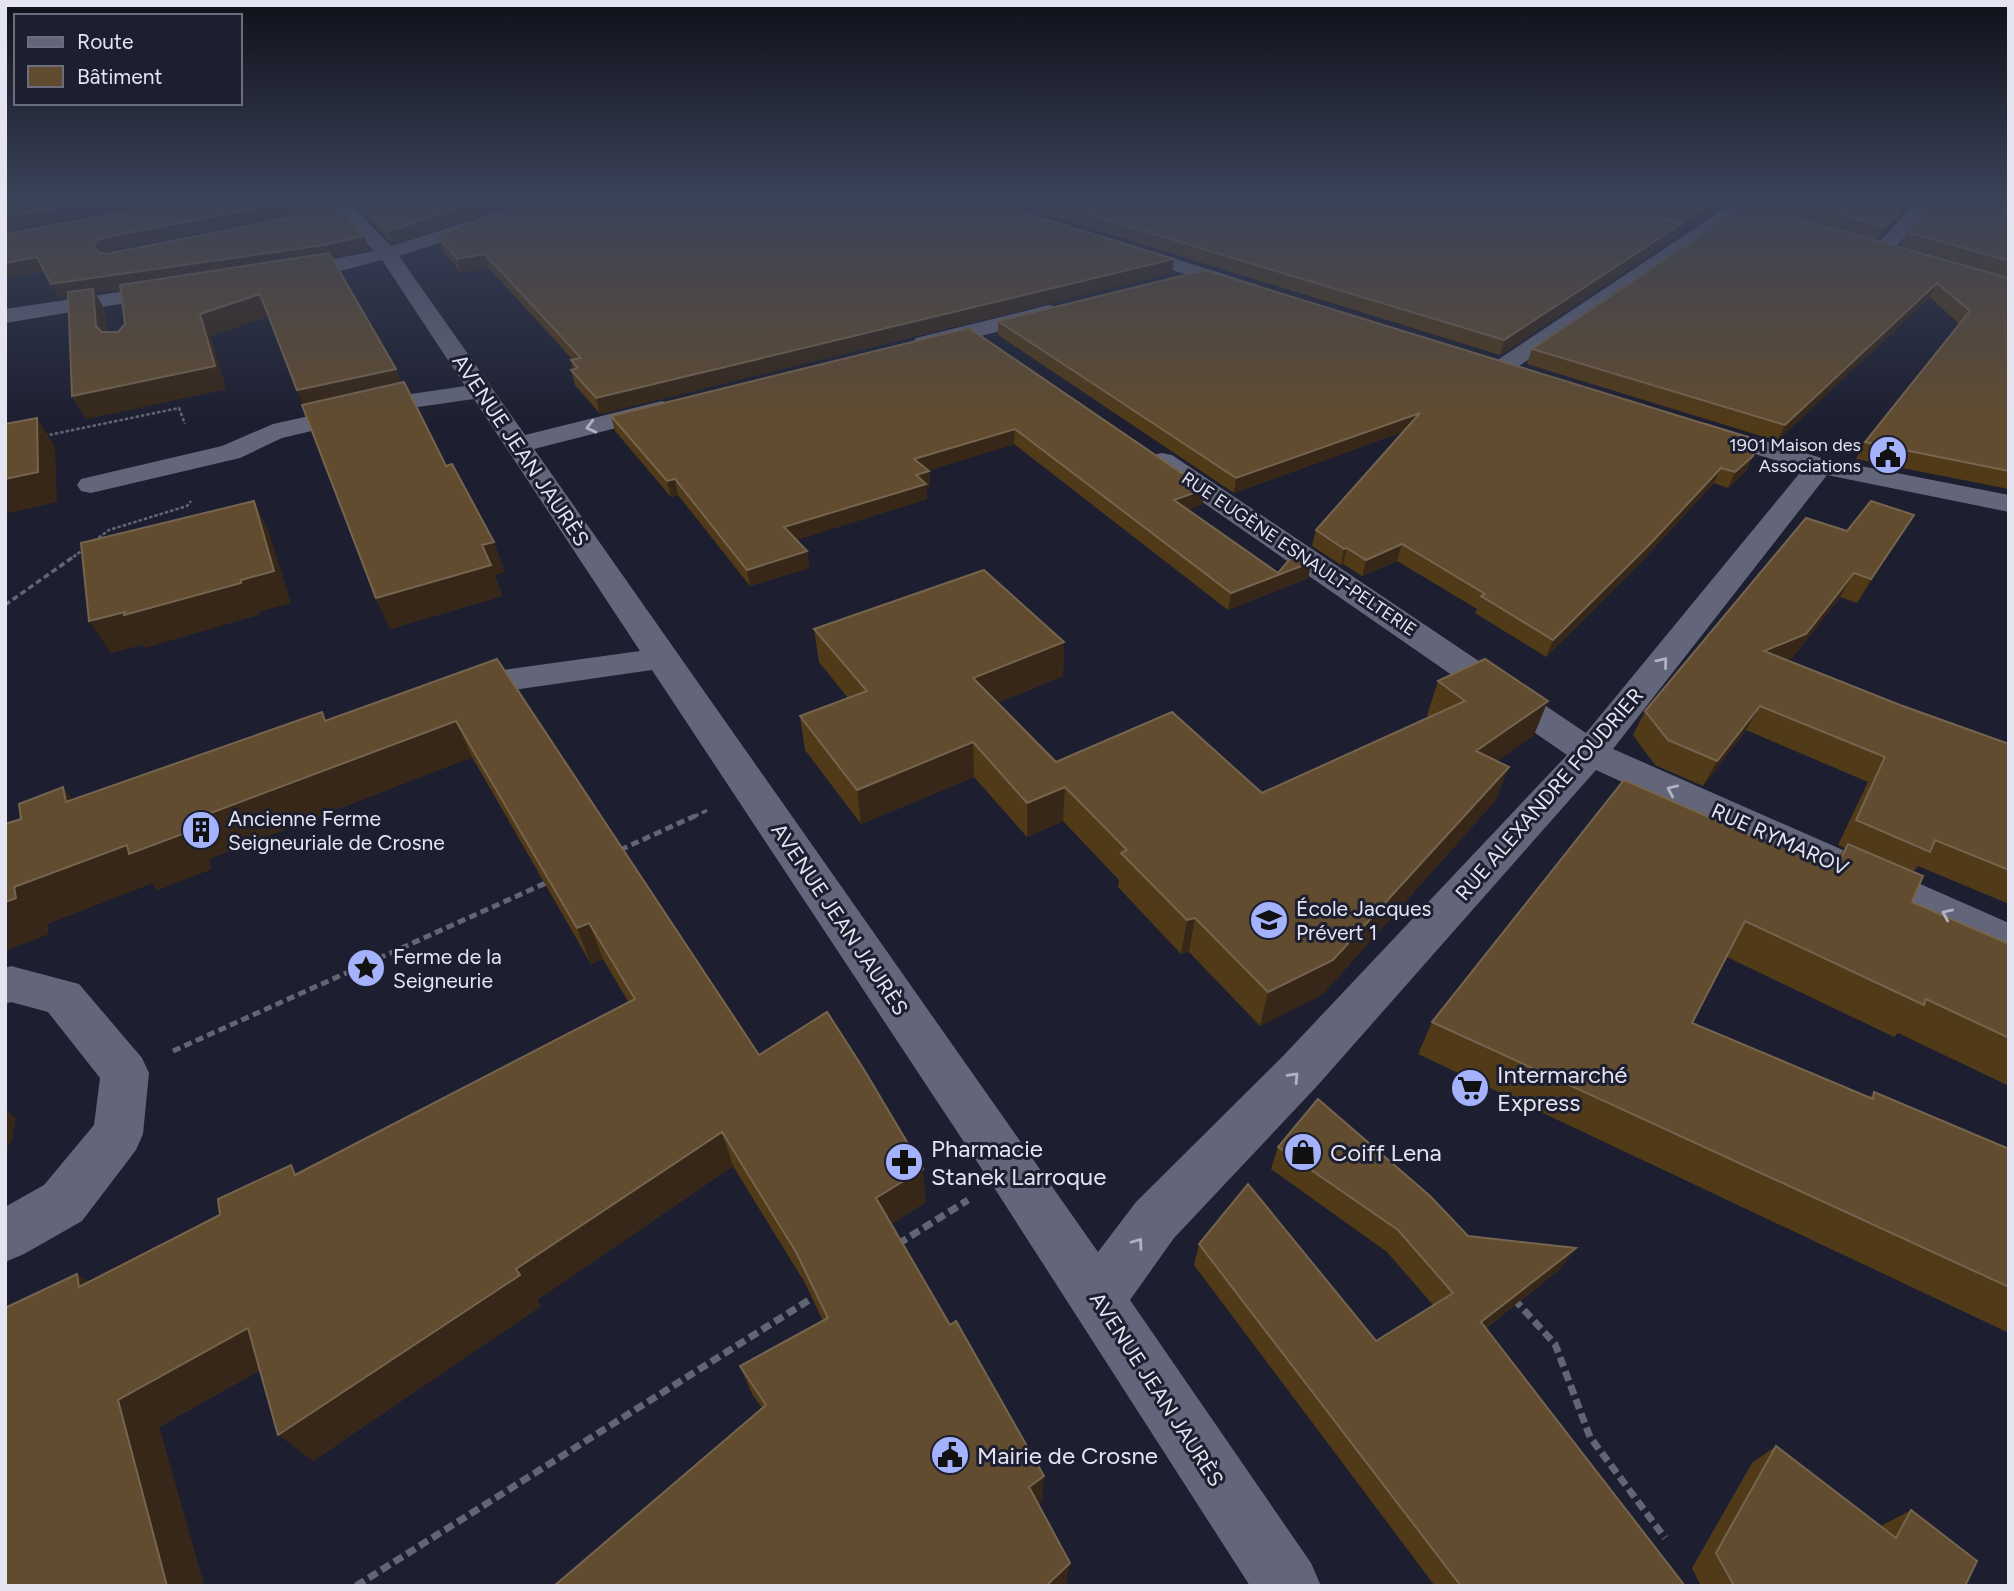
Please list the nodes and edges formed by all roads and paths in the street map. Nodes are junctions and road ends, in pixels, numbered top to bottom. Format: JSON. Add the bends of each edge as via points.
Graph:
{"nodes":[{"id":1,"x":283,"y":274,"type":"edge"},
{"id":2,"x":402,"y":274,"type":"edge"},
{"id":3,"x":1204,"y":274,"type":"joint"},
{"id":4,"x":1638,"y":274,"type":"edge"},
{"id":5,"x":265,"y":277,"type":"edge"},
{"id":6,"x":1162,"y":285,"type":"edge"},
{"id":7,"x":187,"y":288,"type":"edge"},
{"id":8,"x":126,"y":291,"type":"junction"},
{"id":9,"x":1265,"y":294,"type":"edge"},
{"id":10,"x":1068,"y":308,"type":"edge"},
{"id":11,"x":5,"y":316,"type":"edge"},
{"id":12,"x":120,"y":323,"type":"edge"},
{"id":13,"x":973,"y":331,"type":"junction"},
{"id":14,"x":906,"y":348,"type":"edge"},
{"id":15,"x":1007,"y":354,"type":"edge"},
{"id":16,"x":1502,"y":368,"type":"edge"},
{"id":17,"x":481,"y":391,"type":"junction"},
{"id":18,"x":681,"y":404,"type":"edge"},
{"id":19,"x":1681,"y":423,"type":"edge"},
{"id":20,"x":32,"y":438,"type":"edge"},
{"id":21,"x":517,"y":445,"type":"junction"},
{"id":22,"x":1144,"y":448,"type":"edge"},
{"id":23,"x":198,"y":460,"type":"junction"},
{"id":24,"x":1820,"y":466,"type":"junction"},
{"id":25,"x":92,"y":485,"type":"dead end"},
{"id":26,"x":2009,"y":504,"type":"edge"},
{"id":27,"x":5,"y":605,"type":"edge"},
{"id":28,"x":662,"y":658,"type":"junction"},
{"id":29,"x":431,"y":701,"type":"edge"},
{"id":30,"x":1590,"y":753,"type":"junction"},
{"id":31,"x":752,"y":790,"type":"junction"},
{"id":32,"x":614,"y":853,"type":"edge"},
{"id":33,"x":551,"y":881,"type":"edge"},
{"id":34,"x":2009,"y":942,"type":"edge"},
{"id":35,"x":5,"y":986,"type":"edge"},
{"id":36,"x":125,"y":1073,"type":"junction"},
{"id":37,"x":1013,"y":1172,"type":"junction"},
{"id":38,"x":5,"y":1236,"type":"edge"},
{"id":39,"x":896,"y":1246,"type":"edge"},
{"id":40,"x":825,"y":1290,"type":"edge"},
{"id":41,"x":1509,"y":1293,"type":"edge"},
{"id":42,"x":1098,"y":1297,"type":"junction"},
{"id":43,"x":1665,"y":1538,"type":"dead end"},
{"id":44,"x":356,"y":1586,"type":"edge"},
{"id":45,"x":1288,"y":1586,"type":"edge"}],
"edges":[{"from":1,"to":5,"type":"street"},
{"from":2,"to":17,"type":"street","name":"AVENUE JEAN JAURÈS"},
{"from":3,"to":6,"type":"street"},
{"from":3,"to":9,"type":"street"},
{"from":4,"to":16,"type":"street"},
{"from":7,"to":8,"type":"street"},
{"from":8,"to":11,"type":"street"},
{"from":8,"to":12,"type":"street"},
{"from":10,"to":13,"type":"street"},
{"from":13,"to":14,"type":"street"},
{"from":13,"to":15,"type":"street"},
{"from":17,"to":21,"type":"street","name":"AVENUE JEAN JAURÈS"},
{"from":17,"to":23,"type":"street","via":[[404,402],[273,432],[231,452]]},
{"from":18,"to":21,"type":"street","one_way":true},
{"from":19,"to":24,"type":"street"},
{"from":20,"to":23,"type":"path","via":[[179,408]]},
{"from":21,"to":28,"type":"street","name":"AVENUE JEAN JAURÈS"},
{"from":22,"to":30,"type":"street","name":"RUE EUGÈNE ESNAULT-PELTERIE"},
{"from":23,"to":25,"type":"street"},
{"from":23,"to":27,"type":"path","via":[[200,493],[187,506],[109,530]]},
{"from":24,"to":26,"type":"street"},
{"from":30,"to":24,"type":"street","name":"RUE ALEXANDRE FOUDRIER","one_way":true},
{"from":28,"to":29,"type":"street","via":[[496,681]]},
{"from":28,"to":31,"type":"street","name":"AVENUE JEAN JAURÈS"},
{"from":34,"to":30,"type":"street","name":"RUE RYMAROV","one_way":true},
{"from":42,"to":30,"type":"street","name":"RUE ALEXANDRE FOUDRIER","one_way":true,"via":[[1155,1220],[1295,1077]]},
{"from":31,"to":32,"type":"path"},
{"from":31,"to":37,"type":"street","name":"AVENUE JEAN JAURÈS"},
{"from":33,"to":36,"type":"path"},
{"from":35,"to":36,"type":"street","via":[[63,997]]},
{"from":36,"to":38,"type":"street","via":[[118,1134],[63,1203]]},
{"from":37,"to":39,"type":"path"},
{"from":37,"to":42,"type":"street","name":"AVENUE JEAN JAURÈS"},
{"from":40,"to":44,"type":"path"},
{"from":41,"to":43,"type":"path","via":[[1555,1344],[1590,1437]]},
{"from":42,"to":45,"type":"street","name":"AVENUE JEAN JAURÈS"}]}
